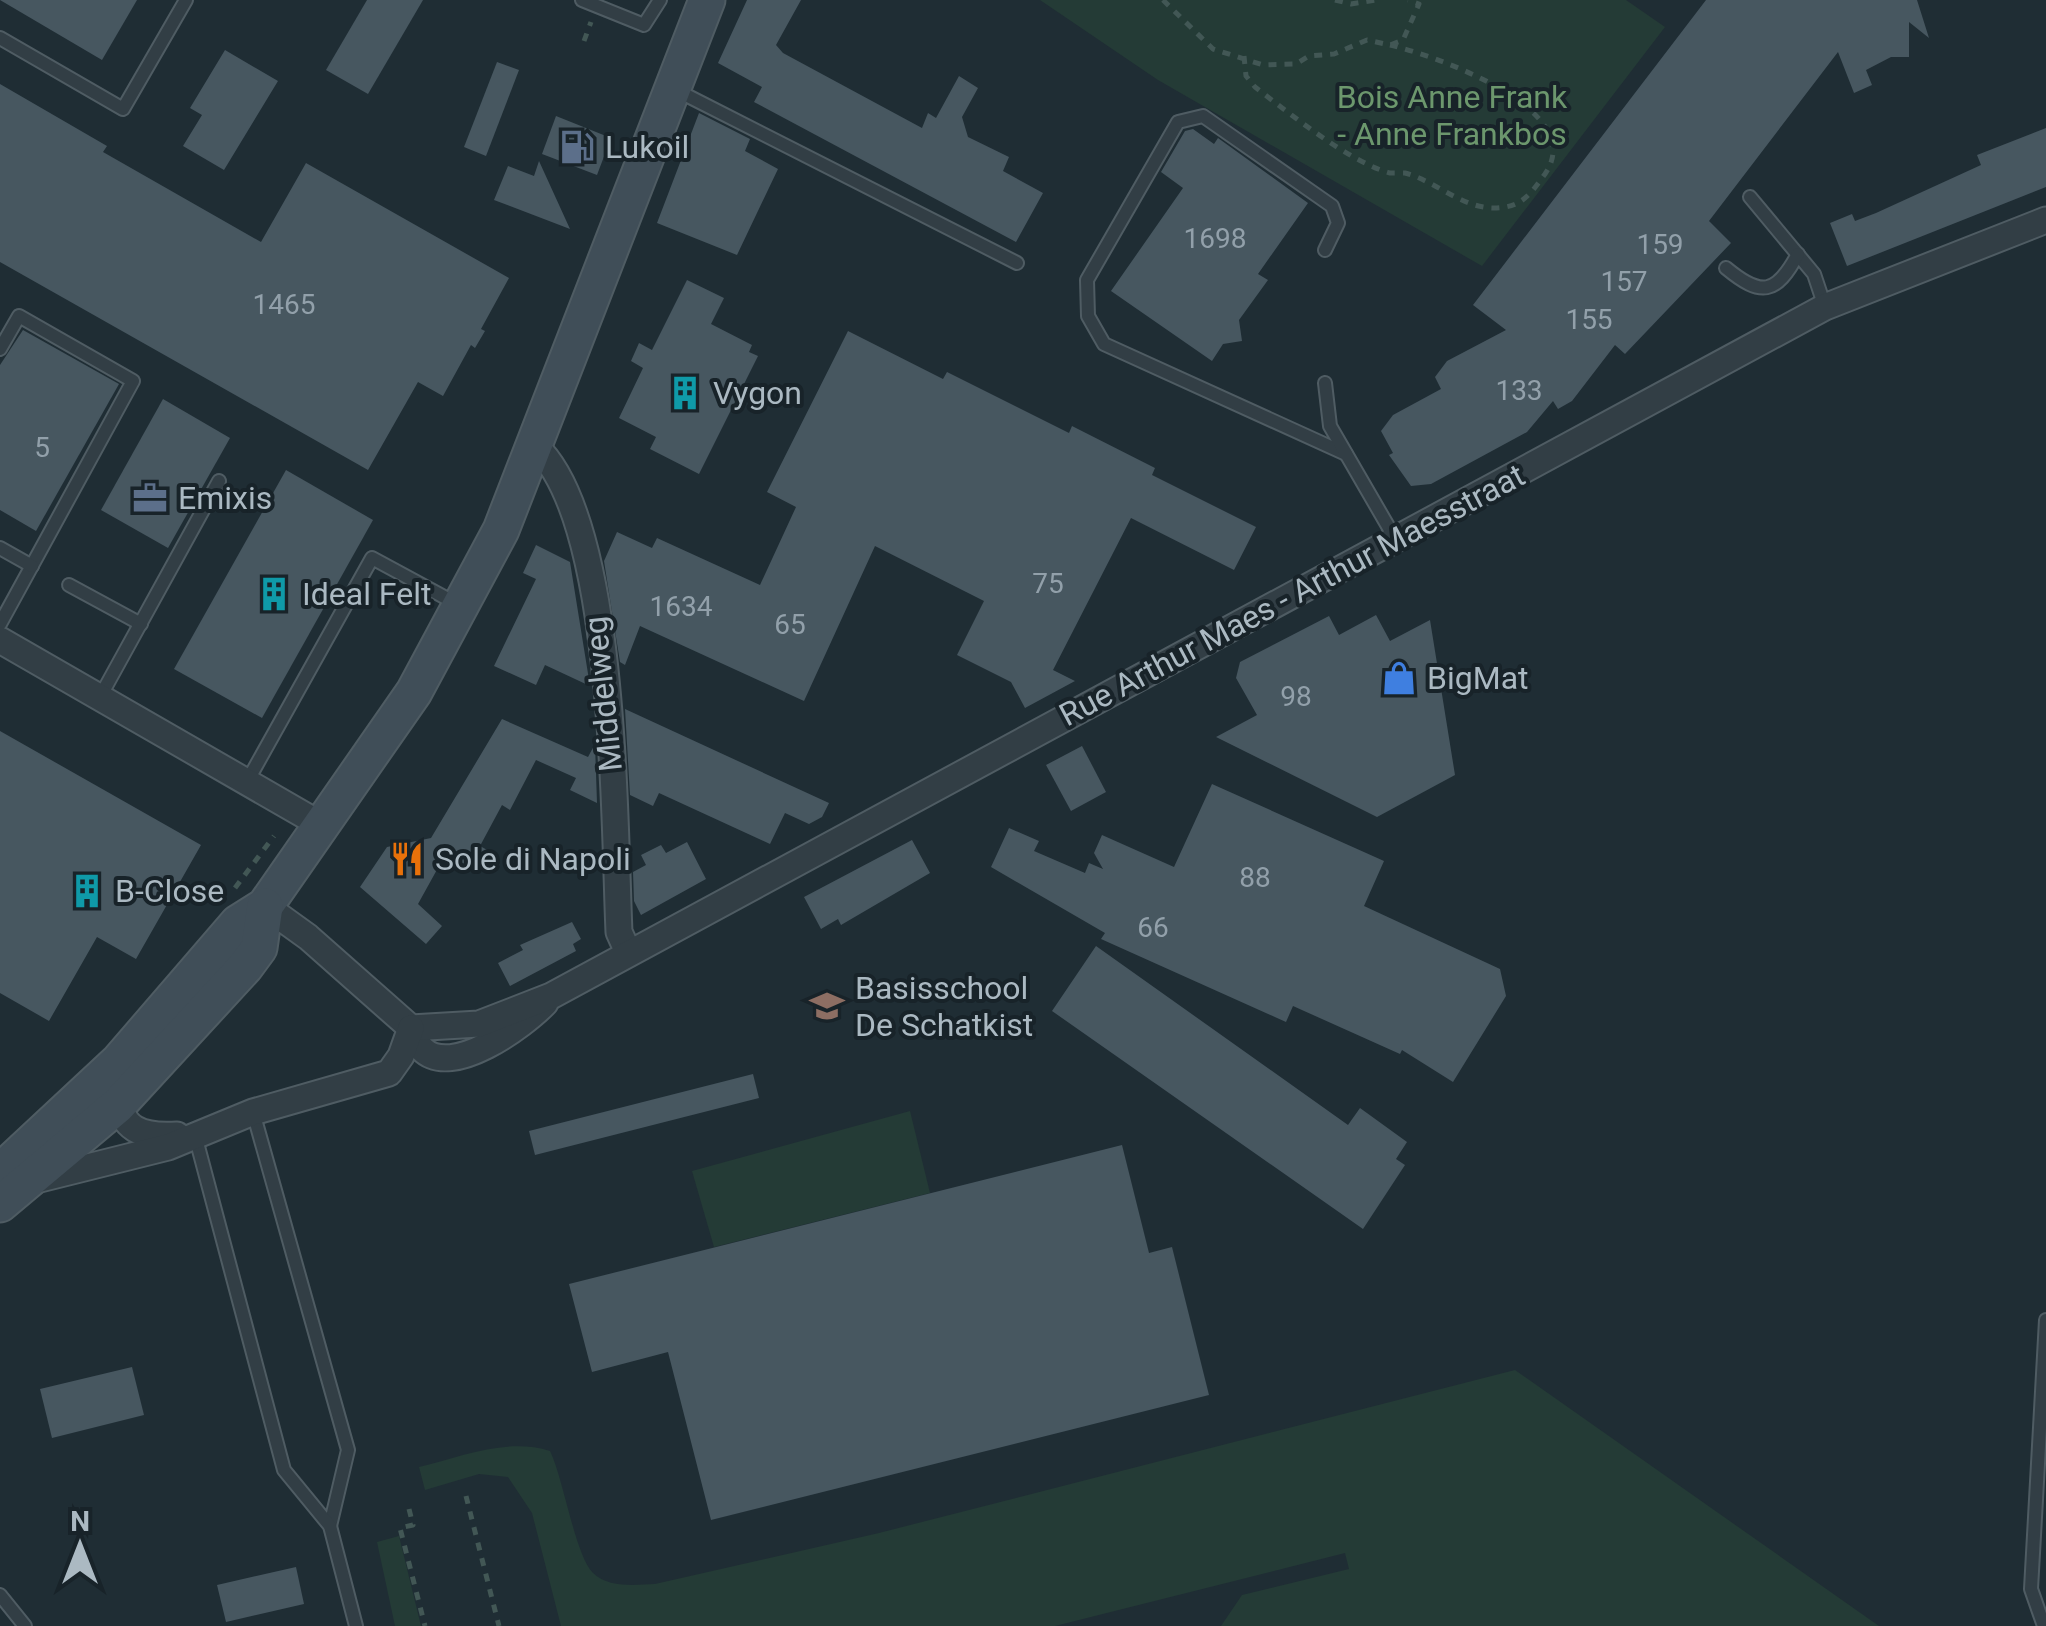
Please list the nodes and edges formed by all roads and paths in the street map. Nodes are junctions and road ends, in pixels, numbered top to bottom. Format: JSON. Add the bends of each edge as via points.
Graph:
{"nodes":[{"id":1,"x":186,"y":0,"type":"edge"},
{"id":2,"x":582,"y":0,"type":"edge"},
{"id":3,"x":660,"y":0,"type":"edge"},
{"id":4,"x":708,"y":0,"type":"edge"},
{"id":5,"x":1163,"y":0,"type":"edge"},
{"id":6,"x":1335,"y":0,"type":"edge"},
{"id":7,"x":1376,"y":0,"type":"edge"},
{"id":8,"x":1408,"y":0,"type":"edge"},
{"id":9,"x":0,"y":38,"type":"edge"},
{"id":10,"x":1390,"y":45,"type":"junction"},
{"id":11,"x":1244,"y":56,"type":"junction"},
{"id":12,"x":674,"y":88,"type":"junction"},
{"id":13,"x":1750,"y":198,"type":"dead end"},
{"id":14,"x":2046,"y":220,"type":"edge"},
{"id":15,"x":1325,"y":250,"type":"dead end"},
{"id":16,"x":1798,"y":254,"type":"junction"},
{"id":17,"x":1017,"y":262,"type":"dead end"},
{"id":18,"x":1726,"y":268,"type":"dead end"},
{"id":19,"x":1824,"y":307,"type":"junction"},
{"id":20,"x":0,"y":349,"type":"edge"},
{"id":21,"x":1325,"y":383,"type":"dead end"},
{"id":22,"x":536,"y":447,"type":"junction"},
{"id":23,"x":1346,"y":454,"type":"junction"},
{"id":24,"x":218,"y":481,"type":"dead end"},
{"id":25,"x":1396,"y":540,"type":"junction"},
{"id":26,"x":0,"y":548,"type":"edge"},
{"id":27,"x":32,"y":566,"type":"junction"},
{"id":28,"x":69,"y":585,"type":"dead end"},
{"id":29,"x":462,"y":606,"type":"junction"},
{"id":30,"x":0,"y":624,"type":"edge"},
{"id":31,"x":142,"y":624,"type":"junction"},
{"id":32,"x":0,"y":640,"type":"edge"},
{"id":33,"x":100,"y":696,"type":"junction"},
{"id":34,"x":248,"y":780,"type":"junction"},
{"id":35,"x":309,"y":817,"type":"junction"},
{"id":36,"x":272,"y":840,"type":"dead end"},
{"id":37,"x":265,"y":906,"type":"junction"},
{"id":38,"x":628,"y":952,"type":"junction"},
{"id":39,"x":411,"y":1028,"type":"junction"},
{"id":40,"x":118,"y":1061,"type":"junction"},
{"id":41,"x":118,"y":1105,"type":"junction"},
{"id":42,"x":254,"y":1112,"type":"junction"},
{"id":43,"x":195,"y":1134,"type":"junction"},
{"id":44,"x":14,"y":1177,"type":"edge"},
{"id":45,"x":0,"y":1204,"type":"edge"},
{"id":46,"x":2046,"y":1320,"type":"edge"},
{"id":47,"x":466,"y":1496,"type":"dead end"},
{"id":48,"x":409,"y":1509,"type":"dead end"},
{"id":49,"x":330,"y":1526,"type":"junction"},
{"id":50,"x":0,"y":1595,"type":"edge"},
{"id":51,"x":24,"y":1626,"type":"edge"},
{"id":52,"x":356,"y":1626,"type":"edge"},
{"id":53,"x":425,"y":1626,"type":"edge"},
{"id":54,"x":499,"y":1626,"type":"edge"},
{"id":55,"x":2044,"y":1626,"type":"edge"}],
"edges":[{"from":1,"to":9,"type":"lane","via":[[122,109]]},
{"from":2,"to":3,"type":"lane","via":[[644,24]]},
{"from":4,"to":12,"type":"main road"},
{"from":5,"to":11,"type":"path","via":[[1213,48]]},
{"from":6,"to":7,"type":"path"},
{"from":8,"to":10,"type":"path","via":[[1419,4],[1403,40]]},
{"from":10,"to":11,"type":"path","via":[[1367,40],[1296,64],[1263,65]]},
{"from":10,"to":11,"type":"path","via":[[1467,70],[1534,110],[1549,133],[1551,165],[1529,196],[1505,208],[1473,204],[1390,173],[1319,135],[1255,87]]},
{"from":12,"to":17,"type":"lane"},
{"from":12,"to":22,"type":"main road"},
{"from":13,"to":16,"type":"lane"},
{"from":14,"to":19,"type":"street","name":"Rue Arthur Maes - Arthur Maesstraat"},
{"from":15,"to":23,"type":"lane","via":[[1338,223],[1332,206],[1203,116],[1178,122],[1087,280],[1088,316],[1104,344]]},
{"from":16,"to":18,"type":"lane","via":[[1784,278],[1763,289],[1749,288]]},
{"from":16,"to":19,"type":"lane","via":[[1814,274]]},
{"from":19,"to":25,"type":"street","name":"Rue Arthur Maes - Arthur Maesstraat"},
{"from":20,"to":27,"type":"lane","via":[[19,316],[134,381]]},
{"from":21,"to":23,"type":"lane","via":[[1330,426]]},
{"from":22,"to":29,"type":"main road"},
{"from":22,"to":38,"type":"street","name":"Middelweg","via":[[554,464],[581,542],[606,659],[619,932]]},
{"from":23,"to":25,"type":"lane"},
{"from":24,"to":31,"type":"lane"},
{"from":25,"to":38,"type":"street","name":"Rue Arthur Maes - Arthur Maesstraat"},
{"from":26,"to":27,"type":"lane"},
{"from":27,"to":30,"type":"lane"},
{"from":28,"to":31,"type":"lane"},
{"from":29,"to":34,"type":"lane","via":[[372,558]]},
{"from":29,"to":35,"type":"main road","via":[[414,692]]},
{"from":31,"to":33,"type":"lane"},
{"from":32,"to":33,"type":"street"},
{"from":33,"to":34,"type":"street"},
{"from":34,"to":35,"type":"street"},
{"from":35,"to":36,"type":"path"},
{"from":35,"to":37,"type":"main road"},
{"from":37,"to":39,"type":"street","name":"Rue Arthur Maes - Arthur Maesstraat"},
{"from":37,"to":40,"type":"main road","via":[[216,945]]},
{"from":37,"to":41,"type":"main road","via":[[252,958]]},
{"from":38,"to":39,"type":"street","name":"Rue Arthur Maes - Arthur Maesstraat","via":[[551,996],[521,1028],[472,1052],[434,1056]]},
{"from":39,"to":42,"type":"street","via":[[388,1074]]},
{"from":40,"to":41,"type":"street"},
{"from":40,"to":44,"type":"main road"},
{"from":41,"to":43,"type":"street","via":[[135,1132],[148,1137]]},
{"from":41,"to":44,"type":"main road"},
{"from":42,"to":43,"type":"street"},
{"from":42,"to":49,"type":"lane","via":[[348,1450]]},
{"from":43,"to":44,"type":"street","via":[[168,1148]]},
{"from":43,"to":49,"type":"lane","via":[[284,1470]]},
{"from":44,"to":45,"type":"main road"},
{"from":46,"to":55,"type":"lane","via":[[2031,1589]]},
{"from":47,"to":54,"type":"path"},
{"from":48,"to":53,"type":"path","via":[[413,1525],[400,1528]]},
{"from":49,"to":52,"type":"lane"},
{"from":50,"to":51,"type":"lane"}]}
